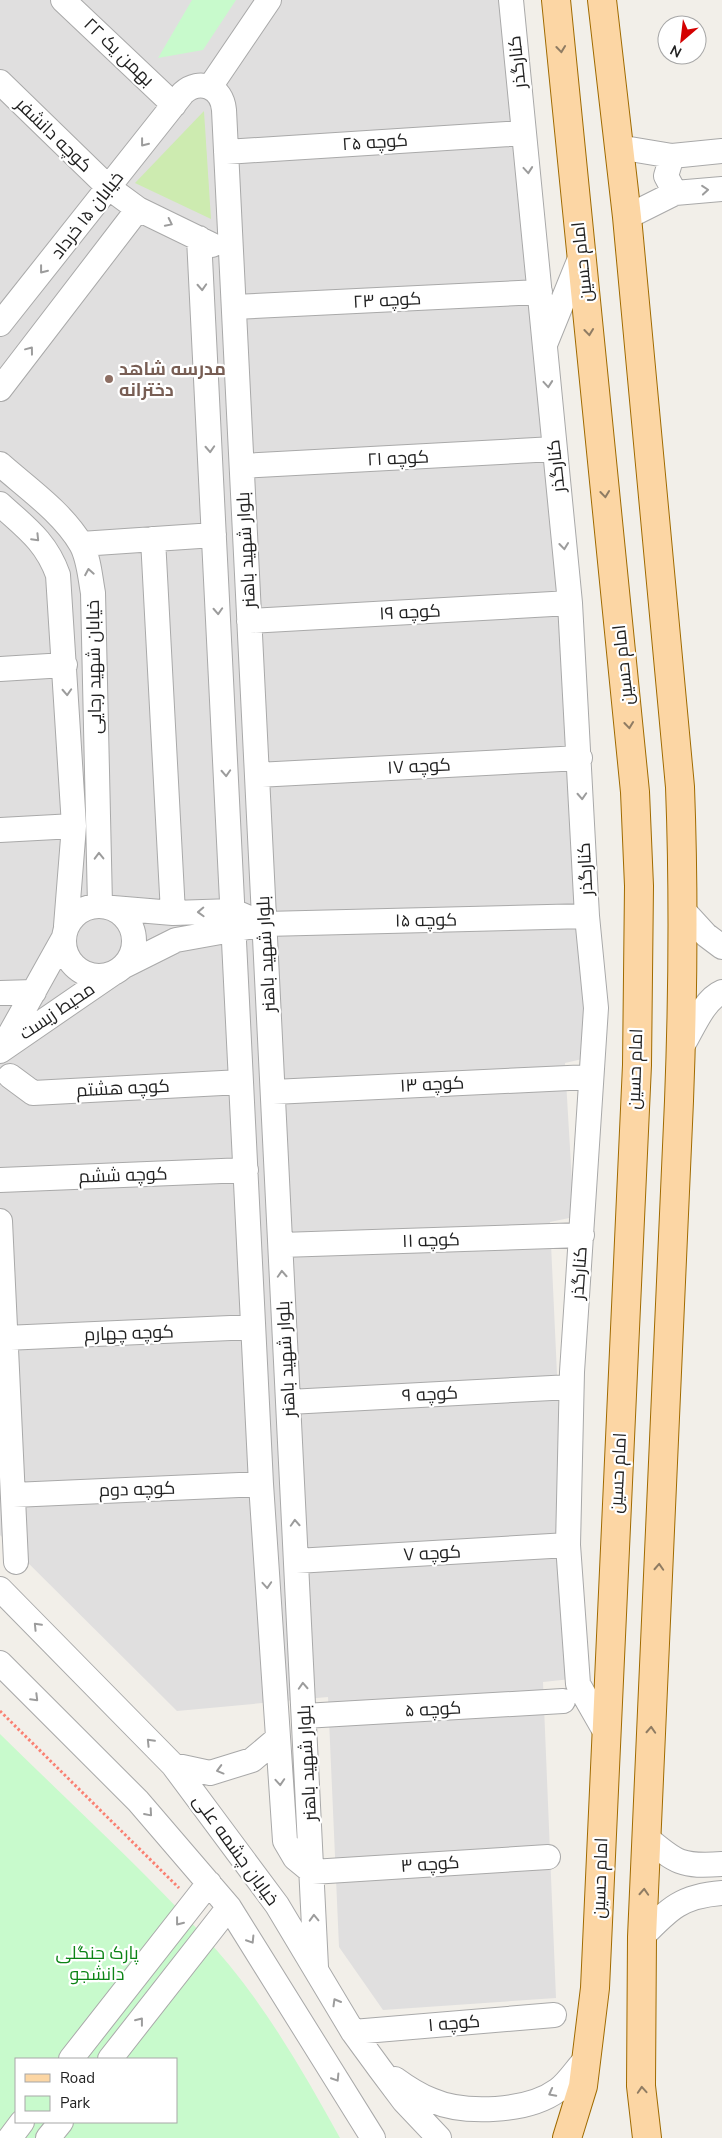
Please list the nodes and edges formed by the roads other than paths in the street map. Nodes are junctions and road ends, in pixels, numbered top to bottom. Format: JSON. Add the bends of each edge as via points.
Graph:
{"nodes":[{"id":1,"x":63,"y":0,"type":"edge"},
{"id":2,"x":269,"y":0,"type":"edge"},
{"id":3,"x":511,"y":0,"type":"edge"},
{"id":4,"x":556,"y":0,"type":"edge"},
{"id":5,"x":602,"y":0,"type":"edge"},
{"id":6,"x":0,"y":82,"type":"edge"},
{"id":7,"x":210,"y":86,"type":"junction"},
{"id":8,"x":174,"y":105,"type":"junction"},
{"id":9,"x":524,"y":133,"type":"junction"},
{"id":10,"x":618,"y":147,"type":"junction"},
{"id":11,"x":722,"y":151,"type":"edge"},
{"id":12,"x":226,"y":152,"type":"junction"},
{"id":13,"x":672,"y":156,"type":"junction"},
{"id":14,"x":108,"y":187,"type":"junction"},
{"id":15,"x":722,"y":189,"type":"edge"},
{"id":16,"x":674,"y":193,"type":"junction"},
{"id":17,"x":138,"y":209,"type":"junction"},
{"id":18,"x":627,"y":217,"type":"junction"},
{"id":19,"x":199,"y":238,"type":"junction"},
{"id":20,"x":232,"y":255,"type":"junction"},
{"id":21,"x":581,"y":256,"type":"junction"},
{"id":22,"x":540,"y":292,"type":"junction"},
{"id":23,"x":234,"y":307,"type":"junction"},
{"id":24,"x":1,"y":320,"type":"edge"},
{"id":25,"x":545,"y":345,"type":"junction"},
{"id":26,"x":0,"y":389,"type":"edge"},
{"id":27,"x":554,"y":449,"type":"junction"},
{"id":28,"x":0,"y":464,"type":"edge"},
{"id":29,"x":242,"y":466,"type":"junction"},
{"id":30,"x":0,"y":504,"type":"edge"},
{"id":31,"x":214,"y":535,"type":"junction"},
{"id":32,"x":152,"y":539,"type":"junction"},
{"id":33,"x":81,"y":544,"type":"junction"},
{"id":34,"x":570,"y":603,"type":"junction"},
{"id":35,"x":250,"y":621,"type":"junction"},
{"id":36,"x":65,"y":666,"type":"junction"},
{"id":37,"x":0,"y":669,"type":"edge"},
{"id":38,"x":580,"y":758,"type":"junction"},
{"id":39,"x":257,"y":775,"type":"junction"},
{"id":40,"x":74,"y":826,"type":"junction"},
{"id":41,"x":0,"y":830,"type":"edge"},
{"id":42,"x":107,"y":907,"type":"junction"},
{"id":43,"x":684,"y":911,"type":"junction"},
{"id":44,"x":172,"y":913,"type":"junction"},
{"id":45,"x":587,"y":916,"type":"junction"},
{"id":46,"x":233,"y":920,"type":"junction"},
{"id":47,"x":264,"y":924,"type":"junction"},
{"id":48,"x":65,"y":933,"type":"junction"},
{"id":49,"x":722,"y":947,"type":"edge"},
{"id":50,"x":118,"y":970,"type":"junction"},
{"id":51,"x":34,"y":992,"type":"junction"},
{"id":52,"x":722,"y":992,"type":"edge"},
{"id":53,"x":0,"y":994,"type":"edge"},
{"id":54,"x":681,"y":1048,"type":"junction"},
{"id":55,"x":1,"y":1050,"type":"edge"},
{"id":56,"x":10,"y":1076,"type":"dead end"},
{"id":57,"x":590,"y":1077,"type":"junction"},
{"id":58,"x":241,"y":1082,"type":"junction"},
{"id":59,"x":273,"y":1092,"type":"junction"},
{"id":60,"x":246,"y":1170,"type":"junction"},
{"id":61,"x":0,"y":1180,"type":"edge"},
{"id":62,"x":0,"y":1220,"type":"edge"},
{"id":63,"x":582,"y":1235,"type":"junction"},
{"id":64,"x":281,"y":1245,"type":"junction"},
{"id":65,"x":253,"y":1327,"type":"junction"},
{"id":66,"x":5,"y":1338,"type":"junction"},
{"id":67,"x":571,"y":1387,"type":"junction"},
{"id":68,"x":288,"y":1402,"type":"junction"},
{"id":69,"x":261,"y":1484,"type":"junction"},
{"id":70,"x":13,"y":1495,"type":"junction"},
{"id":71,"x":568,"y":1545,"type":"junction"},
{"id":72,"x":296,"y":1561,"type":"junction"},
{"id":73,"x":16,"y":1562,"type":"dead end"},
{"id":74,"x":0,"y":1589,"type":"edge"},
{"id":75,"x":0,"y":1663,"type":"edge"},
{"id":76,"x":562,"y":1701,"type":"dead end"},
{"id":77,"x":304,"y":1716,"type":"junction"},
{"id":78,"x":606,"y":1733,"type":"junction"},
{"id":79,"x":277,"y":1739,"type":"junction"},
{"id":80,"x":173,"y":1765,"type":"junction"},
{"id":81,"x":646,"y":1837,"type":"junction"},
{"id":82,"x":548,"y":1857,"type":"dead end"},
{"id":83,"x":722,"y":1864,"type":"edge"},
{"id":84,"x":312,"y":1872,"type":"junction"},
{"id":85,"x":209,"y":1884,"type":"junction"},
{"id":86,"x":722,"y":1893,"type":"edge"},
{"id":87,"x":229,"y":1907,"type":"junction"},
{"id":88,"x":642,"y":1937,"type":"junction"},
{"id":89,"x":316,"y":1967,"type":"junction"},
{"id":90,"x":554,"y":2015,"type":"dead end"},
{"id":91,"x":354,"y":2032,"type":"junction"},
{"id":92,"x":72,"y":2058,"type":"edge"},
{"id":93,"x":111,"y":2058,"type":"edge"},
{"id":94,"x":586,"y":2059,"type":"junction"},
{"id":95,"x":380,"y":2069,"type":"junction"},
{"id":96,"x":21,"y":2123,"type":"edge"},
{"id":97,"x":60,"y":2123,"type":"edge"},
{"id":98,"x":10,"y":2138,"type":"edge"},
{"id":99,"x":48,"y":2138,"type":"edge"},
{"id":100,"x":373,"y":2138,"type":"edge"},
{"id":101,"x":439,"y":2138,"type":"edge"},
{"id":102,"x":568,"y":2138,"type":"edge"},
{"id":103,"x":647,"y":2138,"type":"edge"}],
"edges":[{"from":1,"to":8,"type":"street","name":"۲۲ بهمن یک"},
{"from":2,"to":7,"type":"street"},
{"from":3,"to":9,"type":"street","name":"کنارگذر"},
{"from":4,"to":21,"type":"main road","name":"امام حسین","one_way":true},
{"from":5,"to":10,"type":"main road"},
{"from":6,"to":14,"type":"street","name":"کوچه دانشفر"},
{"from":7,"to":8,"type":"street","via":[[188,88]]},
{"from":7,"to":12,"type":"street","name":"بلوار شهید باهنر","via":[[224,103]]},
{"from":8,"to":14,"type":"street","name":"خیابان ۱۵ خرداد","one_way":true},
{"from":9,"to":12,"type":"street","name":"کوچه ۲۵"},
{"from":9,"to":22,"type":"street","name":"کنارگذر","one_way":true},
{"from":10,"to":13,"type":"street"},
{"from":10,"to":18,"type":"main road"},
{"from":11,"to":13,"type":"street"},
{"from":12,"to":20,"type":"street","name":"بلوار شهید باهنر"},
{"from":13,"to":16,"type":"street","via":[[666,176]]},
{"from":14,"to":17,"type":"street","name":"کوچه دانشفر"},
{"from":14,"to":24,"type":"street","name":"خیابان ۱۵ خرداد","one_way":true},
{"from":16,"to":15,"type":"street","one_way":true},
{"from":16,"to":18,"type":"street"},
{"from":17,"to":19,"type":"street","name":"کوچه دانشفر","one_way":true},
{"from":26,"to":17,"type":"street","name":"خیابان ۱۵ خرداد","one_way":true},
{"from":18,"to":43,"type":"main road","via":[[680,787]]},
{"from":19,"to":20,"type":"street","name":"کوچه دانشفر"},
{"from":19,"to":31,"type":"street","name":"بلوار شهید باهنر","one_way":true},
{"from":20,"to":23,"type":"street","name":"بلوار شهید باهنر"},
{"from":21,"to":25,"type":"street"},
{"from":21,"to":78,"type":"main road","name":"امام حسین","one_way":true,"via":[[635,792],[639,886],[636,1084]]},
{"from":22,"to":23,"type":"street","name":"کوچه ۲۳"},
{"from":22,"to":25,"type":"street","name":"کنارگذر"},
{"from":23,"to":29,"type":"street","name":"بلوار شهید باهنر"},
{"from":25,"to":27,"type":"street","name":"کنارگذر","one_way":true},
{"from":27,"to":29,"type":"street","name":"کوچه ۲۱"},
{"from":27,"to":34,"type":"street","name":"کنارگذر","one_way":true},
{"from":28,"to":33,"type":"street","name":"خیابان شهید رجایی","via":[[59,516]]},
{"from":29,"to":35,"type":"street","name":"بلوار شهید باهنر"},
{"from":30,"to":36,"type":"street","name":"خیابان شهید رجایی","one_way":true,"via":[[52,556],[61,596]]},
{"from":31,"to":32,"type":"street"},
{"from":31,"to":46,"type":"street","name":"بلوار شهید باهنر","one_way":true},
{"from":32,"to":33,"type":"street"},
{"from":32,"to":44,"type":"street"},
{"from":42,"to":33,"type":"street","name":"خیابان شهید رجایی","one_way":true,"via":[[92,593],[89,567]]},
{"from":34,"to":35,"type":"street","name":"کوچه ۱۹"},
{"from":34,"to":38,"type":"street","name":"کنارگذر"},
{"from":35,"to":39,"type":"street","name":"بلوار شهید باهنر"},
{"from":36,"to":37,"type":"street"},
{"from":36,"to":40,"type":"street","name":"خیابان شهید رجایی","one_way":true},
{"from":38,"to":39,"type":"street","name":"کوچه ۱۷"},
{"from":38,"to":45,"type":"street","name":"کنارگذر","one_way":true},
{"from":39,"to":47,"type":"street","name":"بلوار شهید باهنر"},
{"from":40,"to":41,"type":"street"},
{"from":40,"to":48,"type":"street","name":"خیابان شهید رجایی"},
{"from":42,"to":44,"type":"street"},
{"from":42,"to":48,"type":"street","via":[[86,908],[74,915]]},
{"from":42,"to":50,"type":"street","via":[[125,916],[132,928],[133,948]]},
{"from":43,"to":49,"type":"street"},
{"from":43,"to":54,"type":"main road"},
{"from":46,"to":44,"type":"street","one_way":true},
{"from":45,"to":47,"type":"street","name":"کوچه ۱۵"},
{"from":45,"to":57,"type":"street","name":"کنارگذر","via":[[596,1008]]},
{"from":46,"to":47,"type":"street"},
{"from":46,"to":50,"type":"street","name":"محیط زیست","via":[[176,940]]},
{"from":46,"to":58,"type":"street","name":"بلوار شهید باهنر"},
{"from":47,"to":59,"type":"street","name":"بلوار شهید باهنر"},
{"from":48,"to":50,"type":"street","via":[[66,953],[73,965],[84,973],[98,976]]},
{"from":48,"to":51,"type":"street","name":"محیط زیست"},
{"from":50,"to":55,"type":"street","name":"محیط زیست"},
{"from":51,"to":53,"type":"street"},
{"from":51,"to":55,"type":"street","name":"محیط زیست"},
{"from":52,"to":54,"type":"street","via":[[702,1011]]},
{"from":81,"to":54,"type":"main road","one_way":true},
{"from":56,"to":58,"type":"street","name":"کوچه هشتم","via":[[33,1093]]},
{"from":57,"to":59,"type":"street","name":"کوچه ۱۳"},
{"from":57,"to":63,"type":"street","name":"کنارگذر"},
{"from":58,"to":60,"type":"street","name":"بلوار شهید باهنر"},
{"from":59,"to":64,"type":"street","name":"بلوار شهید باهنر"},
{"from":60,"to":61,"type":"street","name":"کوچه ششم"},
{"from":60,"to":65,"type":"street","name":"بلوار شهید باهنر"},
{"from":62,"to":66,"type":"street"},
{"from":63,"to":64,"type":"street","name":"کوچه ۱۱"},
{"from":63,"to":67,"type":"street","name":"کنارگذر"},
{"from":68,"to":64,"type":"street","name":"بلوار شهید باهنر","one_way":true},
{"from":65,"to":66,"type":"street","name":"کوچه چهارم"},
{"from":65,"to":69,"type":"street","name":"بلوار شهید باهنر"},
{"from":66,"to":70,"type":"street"},
{"from":67,"to":68,"type":"street","name":"کوچه ۹"},
{"from":67,"to":71,"type":"street","name":"کنارگذر"},
{"from":72,"to":68,"type":"street","name":"بلوار شهید باهنر","one_way":true},
{"from":69,"to":70,"type":"street","name":"کوچه دوم"},
{"from":69,"to":79,"type":"street","name":"بلوار شهید باهنر","one_way":true},
{"from":70,"to":73,"type":"street"},
{"from":71,"to":72,"type":"street","name":"کوچه ۷"},
{"from":71,"to":78,"type":"street","name":"کنارگذر","via":[[578,1684]]},
{"from":77,"to":72,"type":"street","name":"بلوار شهید باهنر","one_way":true},
{"from":80,"to":74,"type":"street","name":"خیابان چشمه علی","one_way":true},
{"from":75,"to":85,"type":"street","one_way":true,"via":[[138,1801]]},
{"from":76,"to":77,"type":"street","name":"کوچه ۵"},
{"from":77,"to":84,"type":"street","name":"بلوار شهید باهنر"},
{"from":78,"to":94,"type":"main road","name":"امام حسین","via":[[595,1988]]},
{"from":79,"to":80,"type":"street","one_way":true,"via":[[252,1760],[210,1773]]},
{"from":79,"to":84,"type":"street","name":"بلوار شهید باهنر","one_way":true,"via":[[285,1841],[295,1858]]},
{"from":80,"to":89,"type":"street","name":"خیابان چشمه علی","via":[[271,1897]]},
{"from":81,"to":83,"type":"street","via":[[672,1859],[699,1866]]},
{"from":88,"to":81,"type":"main road","one_way":true},
{"from":82,"to":84,"type":"street","name":"کوچه ۳"},
{"from":89,"to":84,"type":"street","name":"بلوار شهید باهنر","one_way":true},
{"from":85,"to":87,"type":"street"},
{"from":85,"to":92,"type":"street","one_way":true},
{"from":86,"to":88,"type":"street","via":[[702,1894],[670,1908]]},
{"from":93,"to":87,"type":"street","one_way":true},
{"from":87,"to":100,"type":"street","one_way":true},
{"from":103,"to":88,"type":"main road","one_way":true,"via":[[641,2086]]},
{"from":91,"to":89,"type":"street","name":"خیابان چشمه علی","one_way":true},
{"from":90,"to":91,"type":"street","name":"کوچه ۱"},
{"from":91,"to":95,"type":"street","name":"خیابان چشمه علی"},
{"from":94,"to":95,"type":"street","one_way":true,"via":[[558,2090],[533,2102],[485,2110],[433,2101]]},
{"from":94,"to":102,"type":"main road","name":"امام حسین","via":[[583,2086]]},
{"from":95,"to":101,"type":"street","name":"خیابان چشمه علی","via":[[404,2101]]},
{"from":96,"to":98,"type":"street"},
{"from":97,"to":99,"type":"street"}]}
